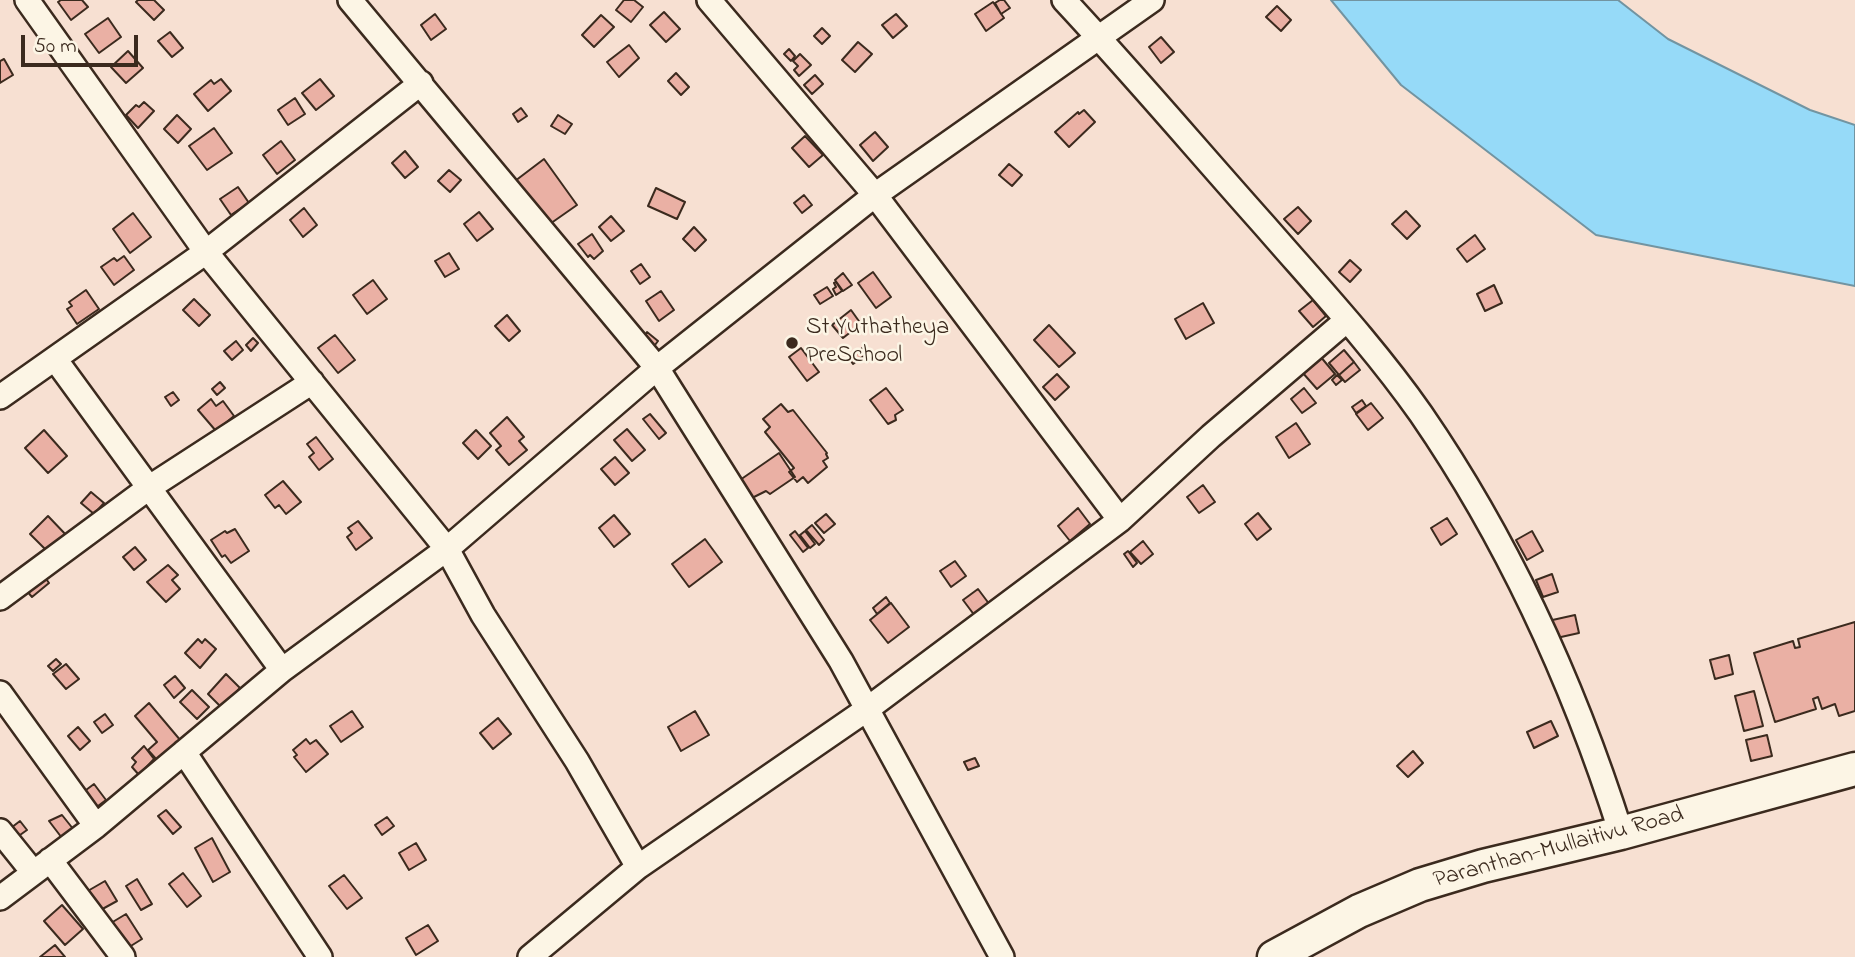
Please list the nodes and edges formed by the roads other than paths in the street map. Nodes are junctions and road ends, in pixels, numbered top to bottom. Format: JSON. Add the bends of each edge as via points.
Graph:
{"nodes":[{"id":1,"x":27,"y":0,"type":"edge"},
{"id":2,"x":350,"y":0,"type":"edge"},
{"id":3,"x":709,"y":0,"type":"edge"},
{"id":4,"x":1064,"y":0,"type":"edge"},
{"id":5,"x":1152,"y":0,"type":"edge"},
{"id":6,"x":1099,"y":37,"type":"junction"},
{"id":7,"x":421,"y":83,"type":"junction"},
{"id":8,"x":875,"y":195,"type":"junction"},
{"id":9,"x":206,"y":252,"type":"junction"},
{"id":10,"x":1348,"y":320,"type":"junction"},
{"id":11,"x":55,"y":359,"type":"junction"},
{"id":12,"x":657,"y":368,"type":"junction"},
{"id":13,"x":312,"y":382,"type":"junction"},
{"id":14,"x":0,"y":397,"type":"edge"},
{"id":15,"x":150,"y":487,"type":"junction"},
{"id":16,"x":1120,"y":520,"type":"junction"},
{"id":17,"x":447,"y":549,"type":"junction"},
{"id":18,"x":0,"y":598,"type":"edge"},
{"id":19,"x":282,"y":670,"type":"junction"},
{"id":20,"x":0,"y":693,"type":"edge"},
{"id":21,"x":866,"y":710,"type":"junction"},
{"id":22,"x":184,"y":752,"type":"junction"},
{"id":23,"x":1855,"y":769,"type":"edge"},
{"id":24,"x":96,"y":826,"type":"junction"},
{"id":25,"x":0,"y":831,"type":"edge"},
{"id":26,"x":1621,"y":833,"type":"junction"},
{"id":27,"x":41,"y":866,"type":"junction"},
{"id":28,"x":638,"y":867,"type":"junction"},
{"id":29,"x":0,"y":898,"type":"edge"},
{"id":30,"x":123,"y":957,"type":"edge"},
{"id":31,"x":320,"y":957,"type":"edge"},
{"id":32,"x":530,"y":957,"type":"edge"},
{"id":33,"x":1002,"y":957,"type":"edge"},
{"id":34,"x":1274,"y":957,"type":"edge"}],
"edges":[{"from":1,"to":9,"type":"street"},
{"from":2,"to":7,"type":"street"},
{"from":3,"to":8,"type":"street"},
{"from":4,"to":6,"type":"street"},
{"from":5,"to":6,"type":"street"},
{"from":6,"to":8,"type":"street"},
{"from":6,"to":10,"type":"street"},
{"from":7,"to":9,"type":"street"},
{"from":7,"to":12,"type":"street"},
{"from":8,"to":12,"type":"street"},
{"from":8,"to":16,"type":"street"},
{"from":9,"to":11,"type":"street"},
{"from":9,"to":13,"type":"street"},
{"from":10,"to":16,"type":"street"},
{"from":10,"to":26,"type":"street","via":[[1420,413],[1490,523],[1570,692]]},
{"from":11,"to":14,"type":"street"},
{"from":11,"to":15,"type":"street"},
{"from":12,"to":17,"type":"street"},
{"from":12,"to":21,"type":"street","via":[[841,661]]},
{"from":13,"to":15,"type":"street"},
{"from":13,"to":17,"type":"street"},
{"from":15,"to":18,"type":"street"},
{"from":15,"to":19,"type":"street"},
{"from":16,"to":21,"type":"street"},
{"from":17,"to":19,"type":"street"},
{"from":17,"to":28,"type":"street"},
{"from":19,"to":22,"type":"street"},
{"from":20,"to":24,"type":"street"},
{"from":21,"to":28,"type":"street"},
{"from":21,"to":33,"type":"street"},
{"from":22,"to":24,"type":"street"},
{"from":22,"to":31,"type":"street"},
{"from":23,"to":26,"type":"highway","name":"Paranthan-Mullaitivu Road"},
{"from":24,"to":27,"type":"street"},
{"from":25,"to":27,"type":"street"},
{"from":26,"to":34,"type":"highway","name":"Paranthan-Mullaitivu Road","via":[[1420,885],[1359,911]]},
{"from":27,"to":29,"type":"street"},
{"from":27,"to":30,"type":"street"},
{"from":28,"to":32,"type":"street"}]}
